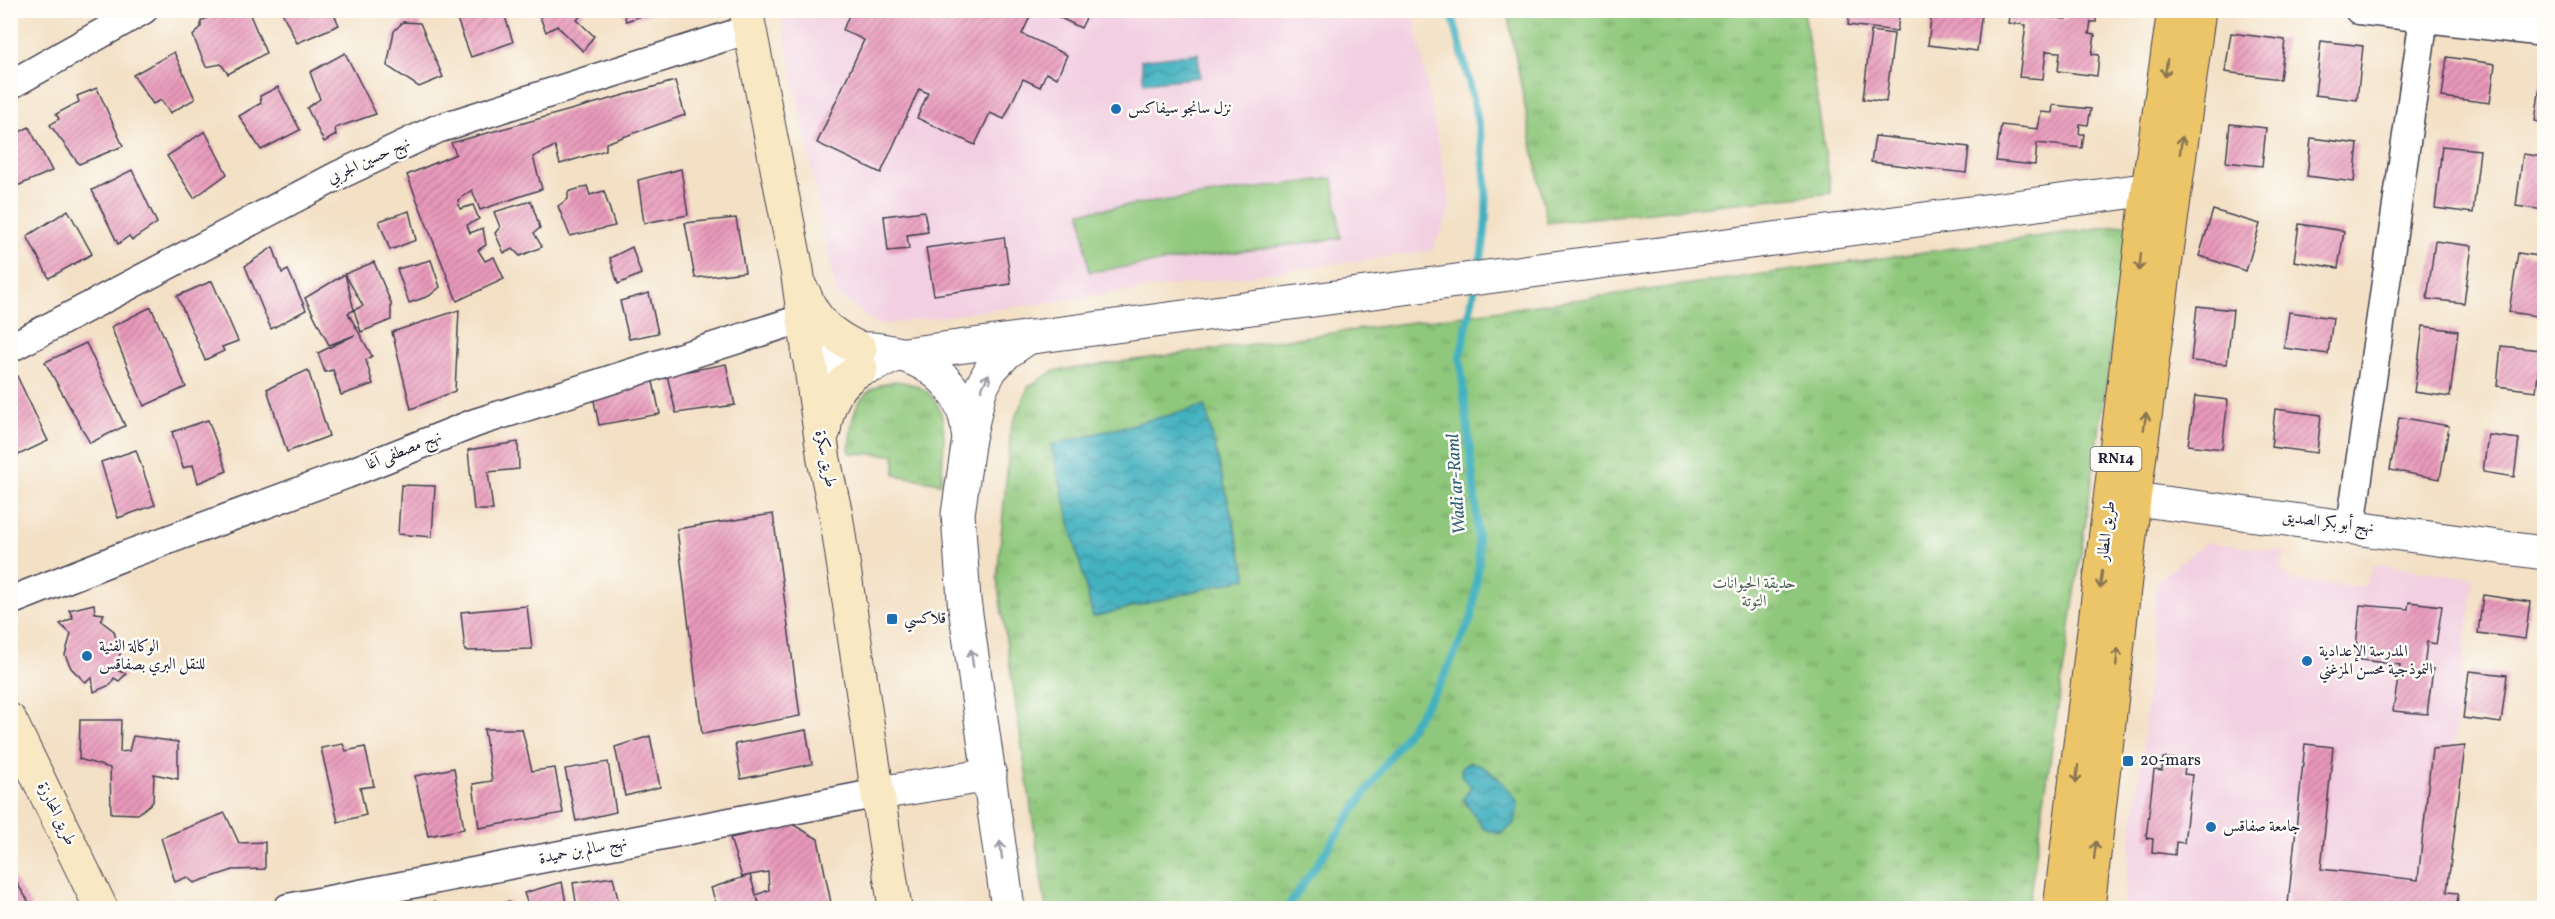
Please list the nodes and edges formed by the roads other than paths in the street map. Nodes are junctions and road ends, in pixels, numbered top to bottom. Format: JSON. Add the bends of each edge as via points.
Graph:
{"nodes":[{"id":1,"x":143,"y":10,"type":"edge"},
{"id":2,"x":2175,"y":10,"type":"edge"},
{"id":3,"x":2199,"y":10,"type":"edge"},
{"id":4,"x":2359,"y":10,"type":"edge"},
{"id":5,"x":2425,"y":14,"type":"edge"},
{"id":6,"x":748,"y":20,"type":"edge"},
{"id":7,"x":2544,"y":32,"type":"edge"},
{"id":8,"x":10,"y":85,"type":"edge"},
{"id":9,"x":2162,"y":188,"type":"junction"},
{"id":10,"x":797,"y":270,"type":"junction"},
{"id":11,"x":804,"y":318,"type":"junction"},
{"id":12,"x":1029,"y":337,"type":"junction"},
{"id":13,"x":10,"y":348,"type":"edge"},
{"id":14,"x":897,"y":354,"type":"junction"},
{"id":15,"x":861,"y":359,"type":"junction"},
{"id":16,"x":810,"y":368,"type":"junction"},
{"id":17,"x":969,"y":438,"type":"junction"},
{"id":18,"x":824,"y":460,"type":"junction"},
{"id":19,"x":2123,"y":498,"type":"junction"},
{"id":20,"x":2351,"y":526,"type":"junction"},
{"id":21,"x":2544,"y":553,"type":"edge"},
{"id":22,"x":10,"y":601,"type":"edge"},
{"id":23,"x":10,"y":720,"type":"edge"},
{"id":24,"x":990,"y":775,"type":"junction"},
{"id":25,"x":879,"y":793,"type":"junction"},
{"id":26,"x":101,"y":909,"type":"edge"},
{"id":27,"x":288,"y":909,"type":"edge"},
{"id":28,"x":895,"y":909,"type":"edge"},
{"id":29,"x":1008,"y":909,"type":"edge"},
{"id":30,"x":2060,"y":909,"type":"edge"},
{"id":31,"x":2088,"y":909,"type":"edge"}],
"edges":[{"from":1,"to":8,"type":"street"},
{"from":2,"to":9,"type":"main road","name":"طريق المطار","number":"RN14","one_way":true},
{"from":9,"to":3,"type":"main road","name":"طريق المطار","number":"RN14","one_way":true},
{"from":4,"to":5,"type":"street"},
{"from":5,"to":7,"type":"street"},
{"from":5,"to":20,"type":"street"},
{"from":6,"to":10,"type":"main road","name":"طريق سكرة"},
{"from":6,"to":13,"type":"street","name":"نهج حسين الجربي","via":[[437,129],[337,176]]},
{"from":9,"to":12,"type":"street"},
{"from":9,"to":19,"type":"main road","name":"طريق المطار","number":"RN14"},
{"from":10,"to":11,"type":"main road","name":"طريق سكرة"},
{"from":10,"to":15,"type":"main road","via":[[807,302],[819,323]]},
{"from":11,"to":16,"type":"main road","name":"طريق سكرة"},
{"from":11,"to":22,"type":"street","name":"نهج مصطفى آغا","via":[[475,423]]},
{"from":12,"to":14,"type":"street"},
{"from":17,"to":12,"type":"street","one_way":true,"via":[[980,390],[991,369]]},
{"from":14,"to":15,"type":"street"},
{"from":14,"to":17,"type":"street","via":[[941,375],[957,392],[967,414]]},
{"from":15,"to":16,"type":"street"},
{"from":15,"to":18,"type":"main road","via":[[826,411]]},
{"from":16,"to":18,"type":"main road","name":"طريق سكرة"},
{"from":24,"to":17,"type":"street","one_way":true,"via":[[964,600],[958,514]]},
{"from":18,"to":25,"type":"main road","name":"طريق سكرة","via":[[837,515]]},
{"from":19,"to":20,"type":"street","name":"نهج أبو بكر الصديق"},
{"from":19,"to":30,"type":"main road","name":"طريق المطار","number":"RN14","one_way":true},
{"from":31,"to":19,"type":"main road","name":"طريق المطار","number":"RN14","one_way":true},
{"from":20,"to":21,"type":"street","name":"نهج أبو بكر الصديق"},
{"from":23,"to":26,"type":"main road","name":"طريق المحارزة"},
{"from":24,"to":25,"type":"street"},
{"from":29,"to":24,"type":"street","one_way":true},
{"from":25,"to":27,"type":"street","name":"نهج سالم بن حميدة"},
{"from":25,"to":28,"type":"main road","name":"طريق سكرة"}]}
